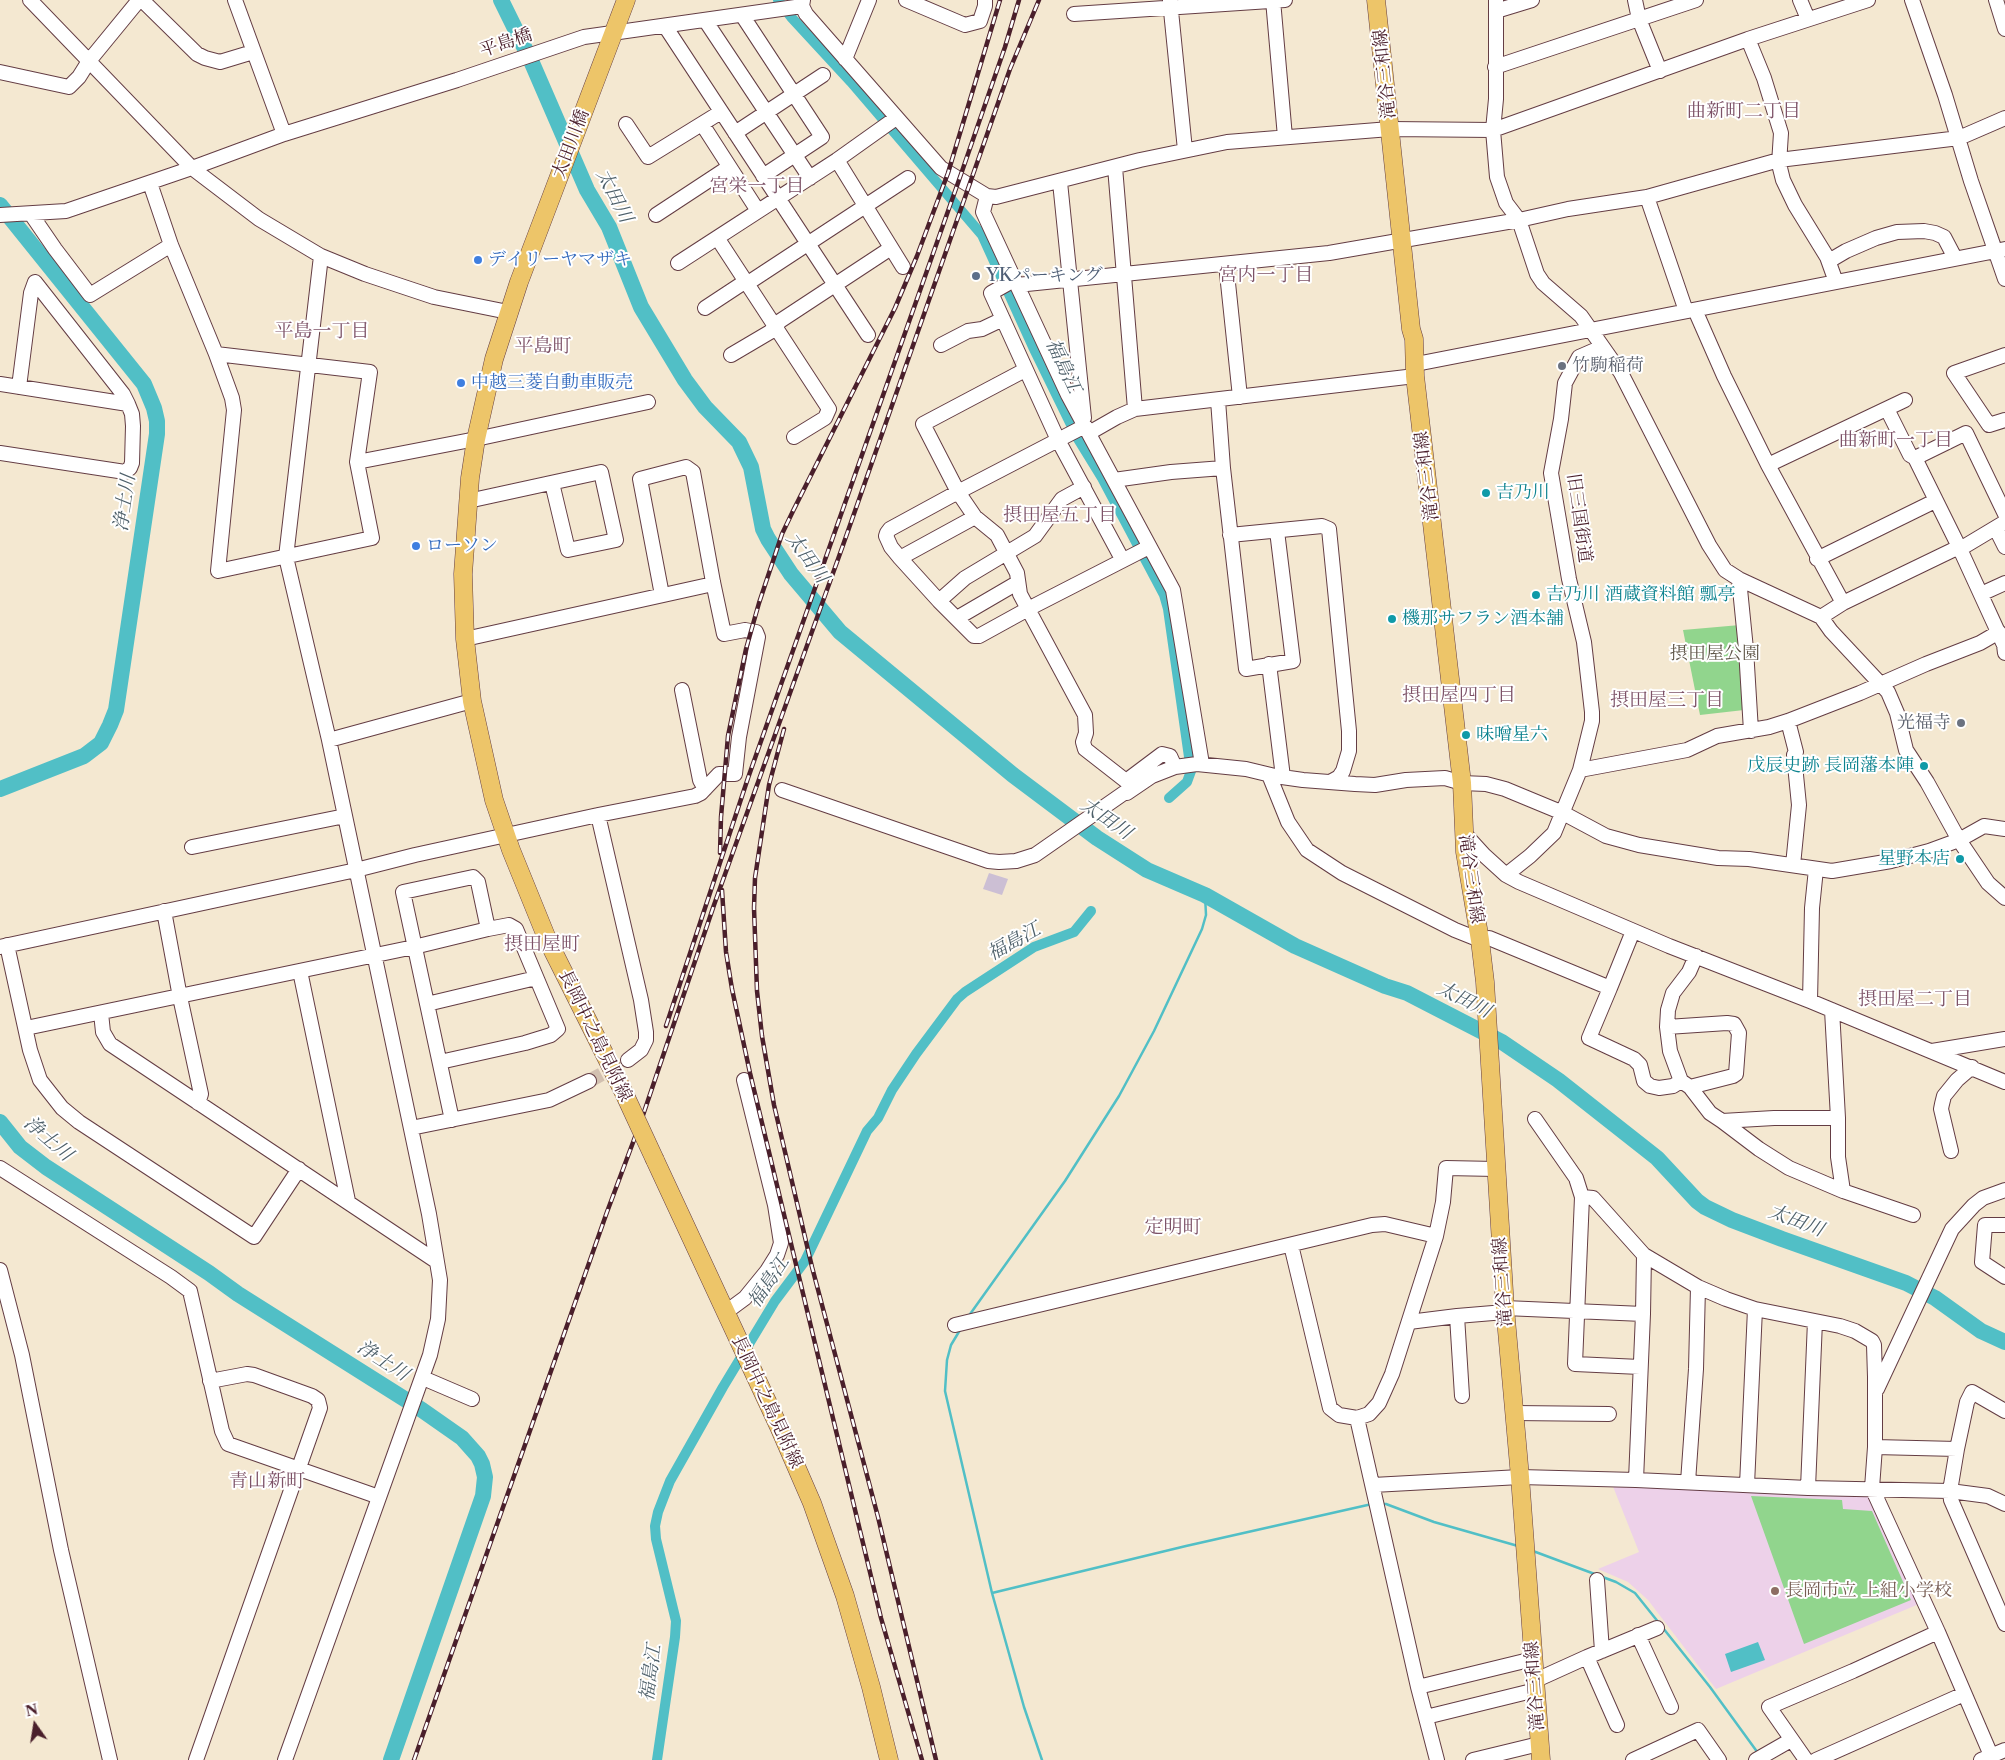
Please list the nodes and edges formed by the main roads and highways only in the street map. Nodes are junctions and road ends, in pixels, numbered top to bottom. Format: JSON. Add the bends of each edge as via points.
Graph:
{"nodes":[{"id":1,"x":626,"y":0,"type":"edge"},
{"id":2,"x":1376,"y":0,"type":"edge"},
{"id":3,"x":550,"y":198,"type":"joint"},
{"id":4,"x":1540,"y":1752,"type":"edge"},
{"id":5,"x":889,"y":1760,"type":"edge"}],
"edges":[{"from":1,"to":3,"type":"main road","name":"太田川橋"},
{"from":2,"to":4,"type":"main road","name":"滝谷三和線","via":[[1462,784],[1463,832],[1486,1001],[1505,1310]]},
{"from":3,"to":5,"type":"main road","name":"長岡中之島見附線","bridge":true,"via":[[494,359],[476,439],[468,501],[463,574],[465,639],[472,701],[484,762],[505,835],[548,941],[624,1093],[797,1466],[836,1567]]}]}
